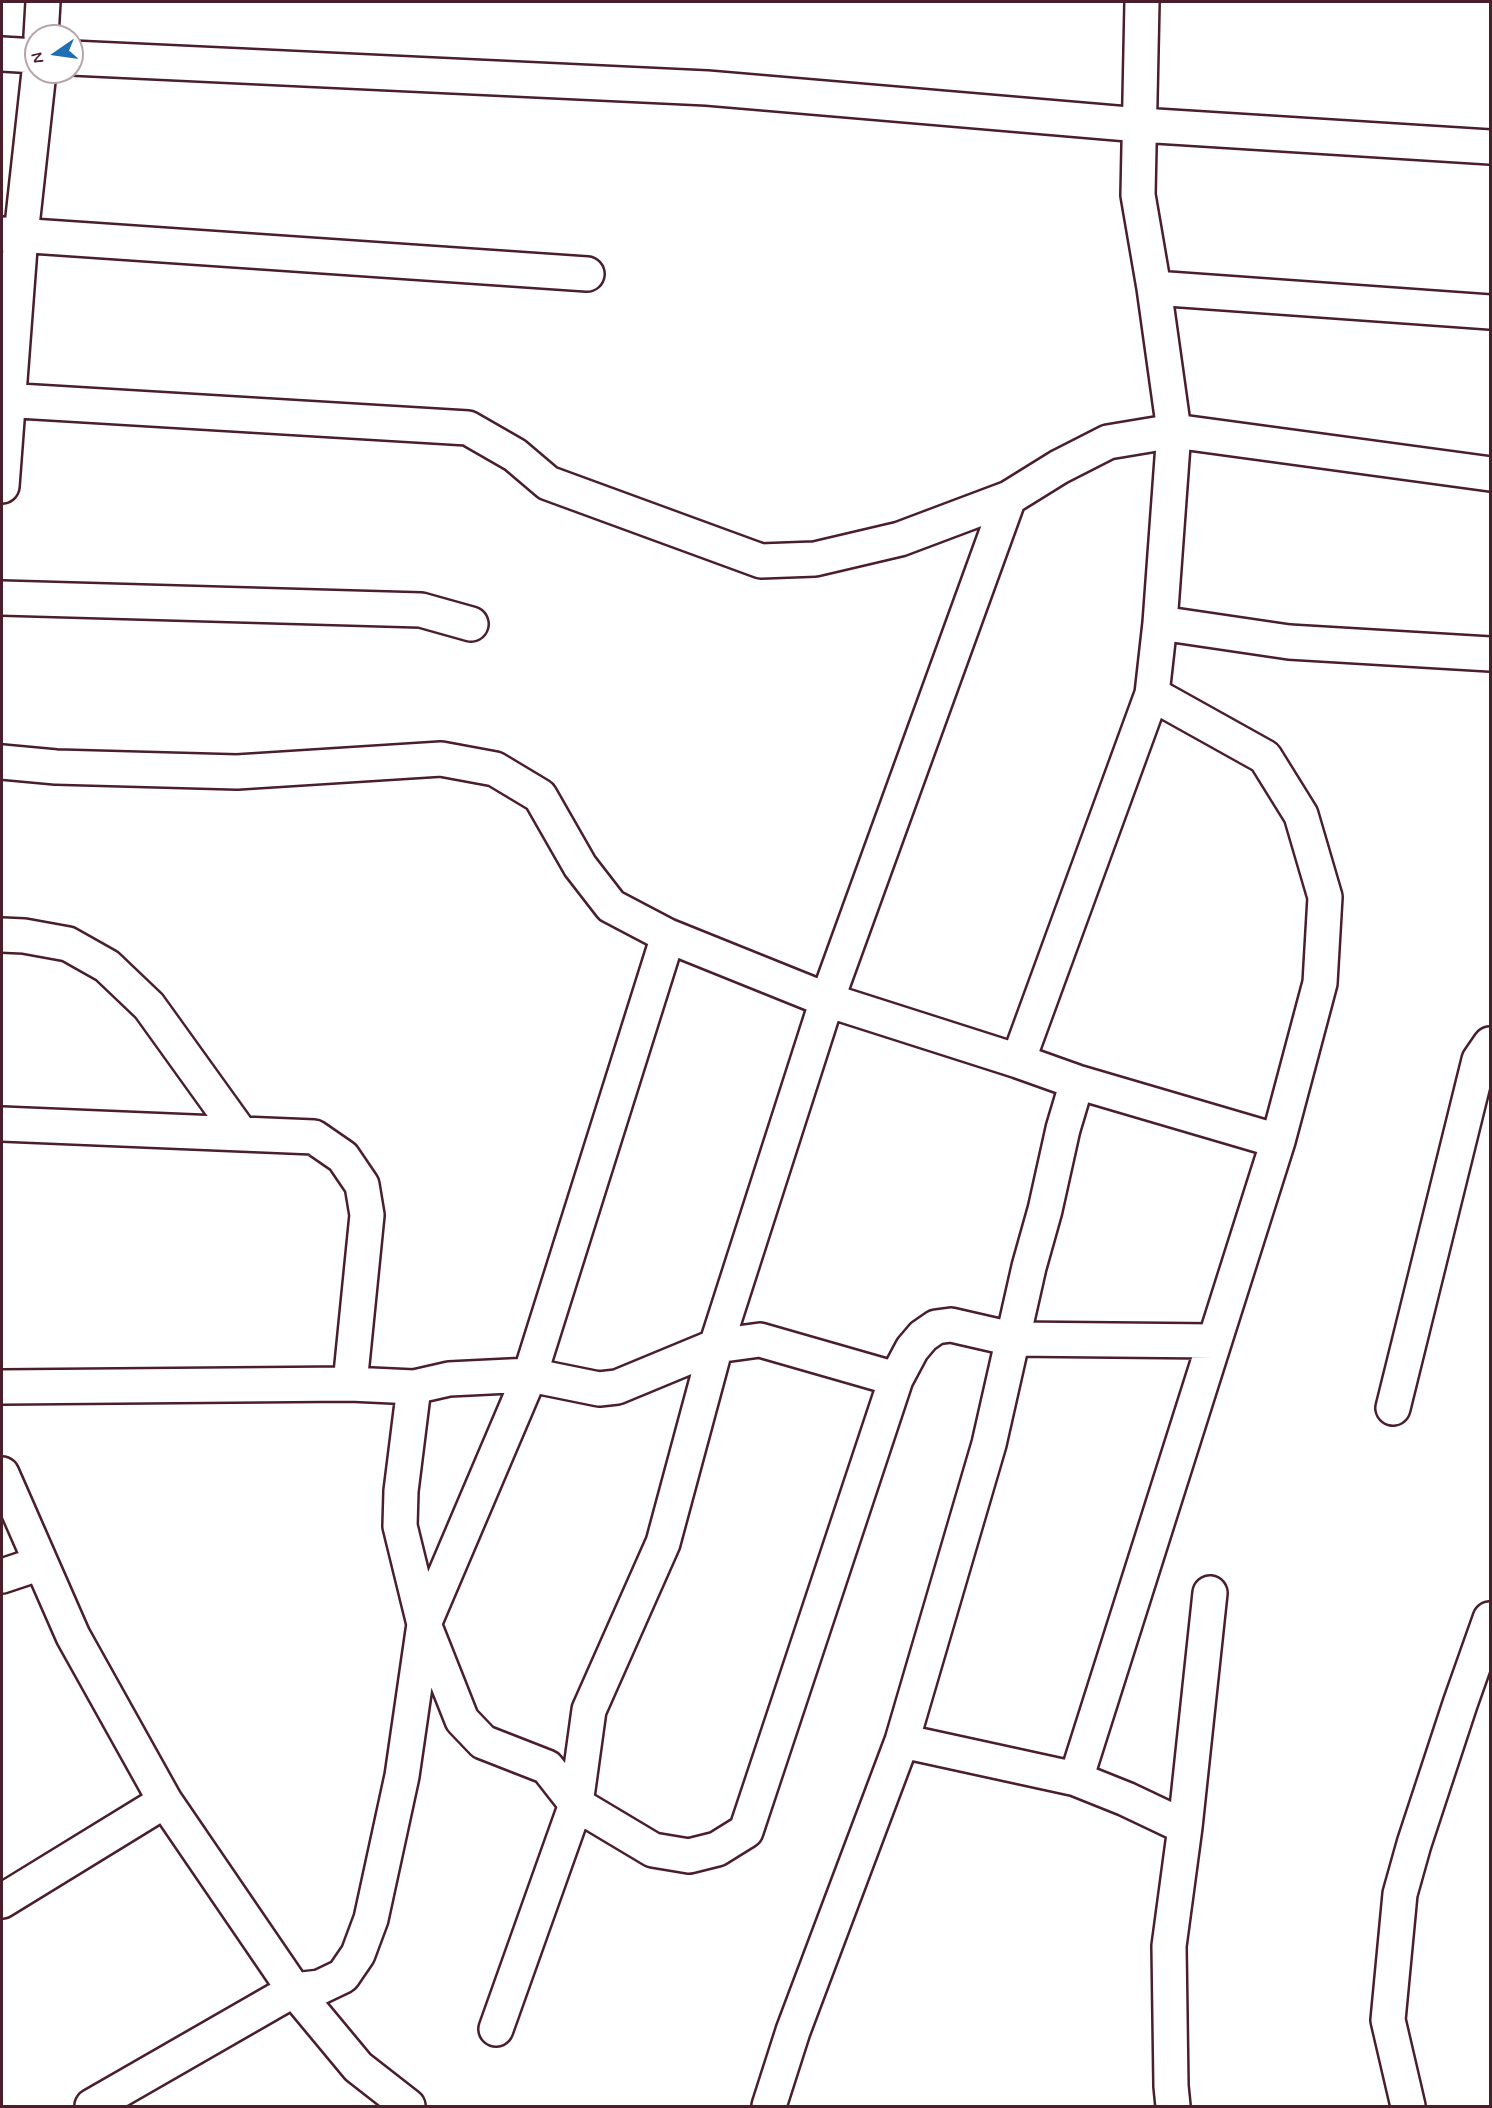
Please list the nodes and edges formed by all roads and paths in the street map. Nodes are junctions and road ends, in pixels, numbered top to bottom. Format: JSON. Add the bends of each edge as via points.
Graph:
{"nodes":[{"id":1,"x":43,"y":2,"type":"edge"},
{"id":2,"x":1142,"y":2,"type":"edge"},
{"id":3,"x":42,"y":24,"type":"edge"},
{"id":4,"x":2,"y":54,"type":"edge"},
{"id":5,"x":24,"y":55,"type":"edge"},
{"id":6,"x":84,"y":59,"type":"edge"},
{"id":7,"x":37,"y":84,"type":"edge"},
{"id":8,"x":1140,"y":125,"type":"junction"},
{"id":9,"x":1491,"y":147,"type":"edge"},
{"id":10,"x":11,"y":234,"type":"edge"},
{"id":11,"x":587,"y":274,"type":"dead end"},
{"id":12,"x":1154,"y":288,"type":"junction"},
{"id":13,"x":1491,"y":312,"type":"edge"},
{"id":14,"x":5,"y":400,"type":"edge"},
{"id":15,"x":1174,"y":431,"type":"junction"},
{"id":16,"x":1491,"y":474,"type":"edge"},
{"id":17,"x":2,"y":486,"type":"edge"},
{"id":18,"x":1009,"y":498,"type":"junction"},
{"id":19,"x":2,"y":598,"type":"edge"},
{"id":20,"x":1160,"y":623,"type":"junction"},
{"id":21,"x":471,"y":624,"type":"dead end"},
{"id":22,"x":1491,"y":654,"type":"edge"},
{"id":23,"x":1152,"y":694,"type":"junction"},
{"id":24,"x":2,"y":762,"type":"edge"},
{"id":25,"x":2,"y":935,"type":"edge"},
{"id":26,"x":668,"y":936,"type":"junction"},
{"id":27,"x":827,"y":1000,"type":"junction"},
{"id":28,"x":1491,"y":1044,"type":"edge"},
{"id":29,"x":1018,"y":1061,"type":"junction"},
{"id":30,"x":1077,"y":1082,"type":"junction"},
{"id":31,"x":2,"y":1124,"type":"edge"},
{"id":32,"x":241,"y":1134,"type":"junction"},
{"id":33,"x":1278,"y":1142,"type":"junction"},
{"id":34,"x":1012,"y":1339,"type":"junction"},
{"id":35,"x":1214,"y":1341,"type":"junction"},
{"id":36,"x":716,"y":1346,"type":"junction"},
{"id":37,"x":530,"y":1375,"type":"junction"},
{"id":38,"x":896,"y":1379,"type":"junction"},
{"id":39,"x":350,"y":1384,"type":"junction"},
{"id":40,"x":414,"y":1386,"type":"junction"},
{"id":41,"x":2,"y":1387,"type":"edge"},
{"id":42,"x":1393,"y":1408,"type":"dead end"},
{"id":43,"x":2,"y":1474,"type":"edge"},
{"id":44,"x":41,"y":1563,"type":"junction"},
{"id":45,"x":2,"y":1576,"type":"edge"},
{"id":46,"x":1210,"y":1593,"type":"dead end"},
{"id":47,"x":1491,"y":1619,"type":"edge"},
{"id":48,"x":424,"y":1624,"type":"junction"},
{"id":49,"x":902,"y":1742,"type":"junction"},
{"id":50,"x":1076,"y":1779,"type":"junction"},
{"id":51,"x":165,"y":1802,"type":"junction"},
{"id":52,"x":576,"y":1804,"type":"junction"},
{"id":53,"x":1185,"y":1827,"type":"junction"},
{"id":54,"x":2,"y":1901,"type":"edge"},
{"id":55,"x":294,"y":1990,"type":"junction"},
{"id":56,"x":496,"y":2029,"type":"dead end"},
{"id":57,"x":93,"y":2106,"type":"edge"},
{"id":58,"x":408,"y":2106,"type":"edge"},
{"id":59,"x":769,"y":2106,"type":"edge"},
{"id":60,"x":1173,"y":2106,"type":"edge"},
{"id":61,"x":1408,"y":2106,"type":"edge"}],
"edges":[{"from":1,"to":3,"type":"street"},
{"from":2,"to":8,"type":"street"},
{"from":4,"to":5,"type":"street"},
{"from":6,"to":8,"type":"street","via":[[707,88]]},
{"from":7,"to":10,"type":"street"},
{"from":8,"to":9,"type":"street"},
{"from":8,"to":12,"type":"street","via":[[1138,195]]},
{"from":10,"to":11,"type":"street"},
{"from":10,"to":14,"type":"street"},
{"from":12,"to":13,"type":"street"},
{"from":12,"to":15,"type":"street"},
{"from":14,"to":17,"type":"street"},
{"from":14,"to":18,"type":"street","via":[[468,428],[515,455],[548,483],[761,561],[815,559],[900,539]]},
{"from":15,"to":16,"type":"street"},
{"from":15,"to":18,"type":"street","via":[[1108,442]]},
{"from":15,"to":20,"type":"street"},
{"from":18,"to":27,"type":"street"},
{"from":19,"to":21,"type":"street","via":[[421,610]]},
{"from":20,"to":22,"type":"street","via":[[1289,642]]},
{"from":20,"to":23,"type":"street"},
{"from":23,"to":29,"type":"street"},
{"from":23,"to":33,"type":"street","via":[[1265,757],[1301,815],[1325,897],[1320,983]]},
{"from":24,"to":26,"type":"street","via":[[237,772],[441,759],[495,769],[540,796],[580,866],[611,906]]},
{"from":25,"to":32,"type":"street","via":[[68,944],[107,966],[149,1006]]},
{"from":26,"to":27,"type":"street"},
{"from":26,"to":37,"type":"street"},
{"from":27,"to":29,"type":"street"},
{"from":27,"to":36,"type":"street"},
{"from":28,"to":42,"type":"street","via":[[1479,1060]]},
{"from":29,"to":30,"type":"street"},
{"from":30,"to":33,"type":"street"},
{"from":30,"to":34,"type":"street"},
{"from":31,"to":32,"type":"street"},
{"from":32,"to":39,"type":"street","via":[[314,1137],[343,1157],[362,1185],[368,1215]]},
{"from":33,"to":35,"type":"street"},
{"from":34,"to":35,"type":"street"},
{"from":34,"to":38,"type":"street","via":[[951,1324],[936,1327],[912,1349]]},
{"from":34,"to":49,"type":"street","via":[[989,1444]]},
{"from":35,"to":50,"type":"street"},
{"from":36,"to":37,"type":"street","via":[[617,1387],[599,1389]]},
{"from":36,"to":38,"type":"street","via":[[760,1340]]},
{"from":36,"to":52,"type":"street","via":[[663,1543],[589,1710]]},
{"from":37,"to":40,"type":"street","via":[[449,1379]]},
{"from":37,"to":48,"type":"street"},
{"from":38,"to":52,"type":"street","via":[[746,1831],[717,1849],[689,1856],[652,1850]]},
{"from":39,"to":40,"type":"street"},
{"from":39,"to":41,"type":"street"},
{"from":40,"to":48,"type":"street","via":[[400,1526]]},
{"from":43,"to":44,"type":"street"},
{"from":44,"to":45,"type":"street"},
{"from":44,"to":51,"type":"street","via":[[73,1636]]},
{"from":46,"to":53,"type":"street"},
{"from":47,"to":61,"type":"street","via":[[1400,1894],[1388,2020]]},
{"from":48,"to":52,"type":"street","via":[[462,1720],[483,1742],[547,1767]]},
{"from":48,"to":55,"type":"street","via":[[402,1776],[371,1919],[358,1954],[343,1976],[320,1987]]},
{"from":49,"to":50,"type":"street"},
{"from":49,"to":59,"type":"street","via":[[793,2031]]},
{"from":50,"to":53,"type":"street"},
{"from":51,"to":54,"type":"street"},
{"from":51,"to":55,"type":"street"},
{"from":52,"to":56,"type":"street"},
{"from":53,"to":60,"type":"street","via":[[1169,1946]]},
{"from":55,"to":57,"type":"street"},
{"from":55,"to":58,"type":"street","via":[[358,2067]]}]}
